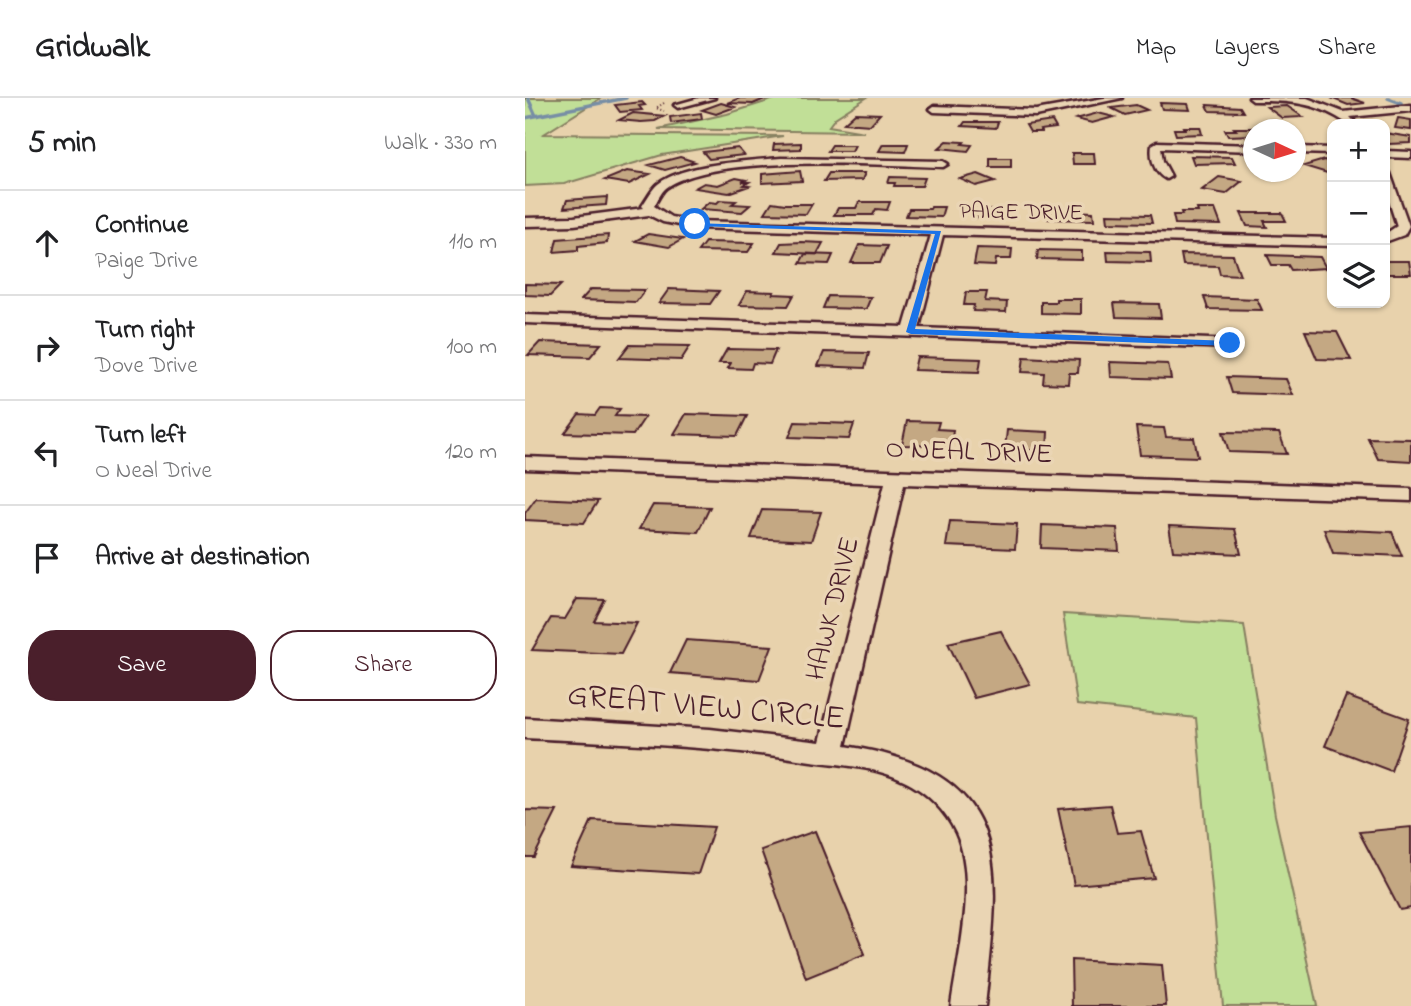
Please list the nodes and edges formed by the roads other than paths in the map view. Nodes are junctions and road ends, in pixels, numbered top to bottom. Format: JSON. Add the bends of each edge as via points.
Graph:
{"nodes":[{"id":1,"x":711,"y":98,"type":"edge"},
{"id":2,"x":1118,"y":98,"type":"edge"},
{"id":3,"x":1253,"y":98,"type":"edge"},
{"id":4,"x":1300,"y":99,"type":"edge"},
{"id":5,"x":678,"y":106,"type":"dead end"},
{"id":6,"x":1411,"y":108,"type":"edge"},
{"id":7,"x":934,"y":109,"type":"dead end"},
{"id":8,"x":1342,"y":115,"type":"junction"},
{"id":9,"x":1346,"y":119,"type":"edge"},
{"id":10,"x":1243,"y":148,"type":"edge"},
{"id":11,"x":1306,"y":150,"type":"edge"},
{"id":12,"x":1327,"y":151,"type":"edge"},
{"id":13,"x":1390,"y":153,"type":"edge"},
{"id":14,"x":1411,"y":155,"type":"edge"},
{"id":15,"x":943,"y":164,"type":"dead end"},
{"id":16,"x":1166,"y":176,"type":"dead end"},
{"id":17,"x":1390,"y":188,"type":"edge"},
{"id":18,"x":651,"y":211,"type":"junction"},
{"id":19,"x":525,"y":222,"type":"edge"},
{"id":20,"x":939,"y":232,"type":"junction"},
{"id":21,"x":1390,"y":237,"type":"edge"},
{"id":22,"x":1327,"y":242,"type":"edge"},
{"id":23,"x":525,"y":319,"type":"edge"},
{"id":24,"x":911,"y":332,"type":"junction"},
{"id":25,"x":1230,"y":343,"type":"dead end"},
{"id":26,"x":525,"y":463,"type":"edge"},
{"id":27,"x":896,"y":478,"type":"junction"},
{"id":28,"x":1411,"y":495,"type":"edge"},
{"id":29,"x":525,"y":728,"type":"edge"},
{"id":30,"x":830,"y":753,"type":"junction"},
{"id":31,"x":968,"y":1006,"type":"edge"}],
"edges":[{"from":1,"to":5,"type":"street"},
{"from":2,"to":7,"type":"street","via":[[1036,113]]},
{"from":3,"to":4,"type":"street"},
{"from":4,"to":8,"type":"street"},
{"from":6,"to":8,"type":"street"},
{"from":8,"to":9,"type":"street"},
{"from":10,"to":16,"type":"street","via":[[1157,145],[1157,164]]},
{"from":11,"to":12,"type":"street"},
{"from":13,"to":14,"type":"street"},
{"from":15,"to":18,"type":"street","name":"PAIGE DRIVE","via":[[782,160],[728,165],[664,185],[649,198]]},
{"from":17,"to":21,"type":"street","via":[[1403,226]]},
{"from":18,"to":19,"type":"street"},
{"from":18,"to":20,"type":"street","name":"PAIGE DRIVE","via":[[679,222],[711,225]]},
{"from":20,"to":22,"type":"street","name":"PAIGE DRIVE"},
{"from":20,"to":24,"type":"street"},
{"from":23,"to":24,"type":"street"},
{"from":24,"to":25,"type":"street"},
{"from":26,"to":27,"type":"street","name":"O NEAL DRIVE"},
{"from":27,"to":28,"type":"street","name":"O NEAL DRIVE"},
{"from":27,"to":30,"type":"street","name":"HAWK DRIVE"},
{"from":29,"to":30,"type":"street","name":"GREAT VIEW CIRCLE","via":[[768,743]]},
{"from":30,"to":31,"type":"street","name":"GREAT VIEW CIRCLE","via":[[866,758],[915,774],[941,792],[964,821],[977,852],[979,890]]}]}
